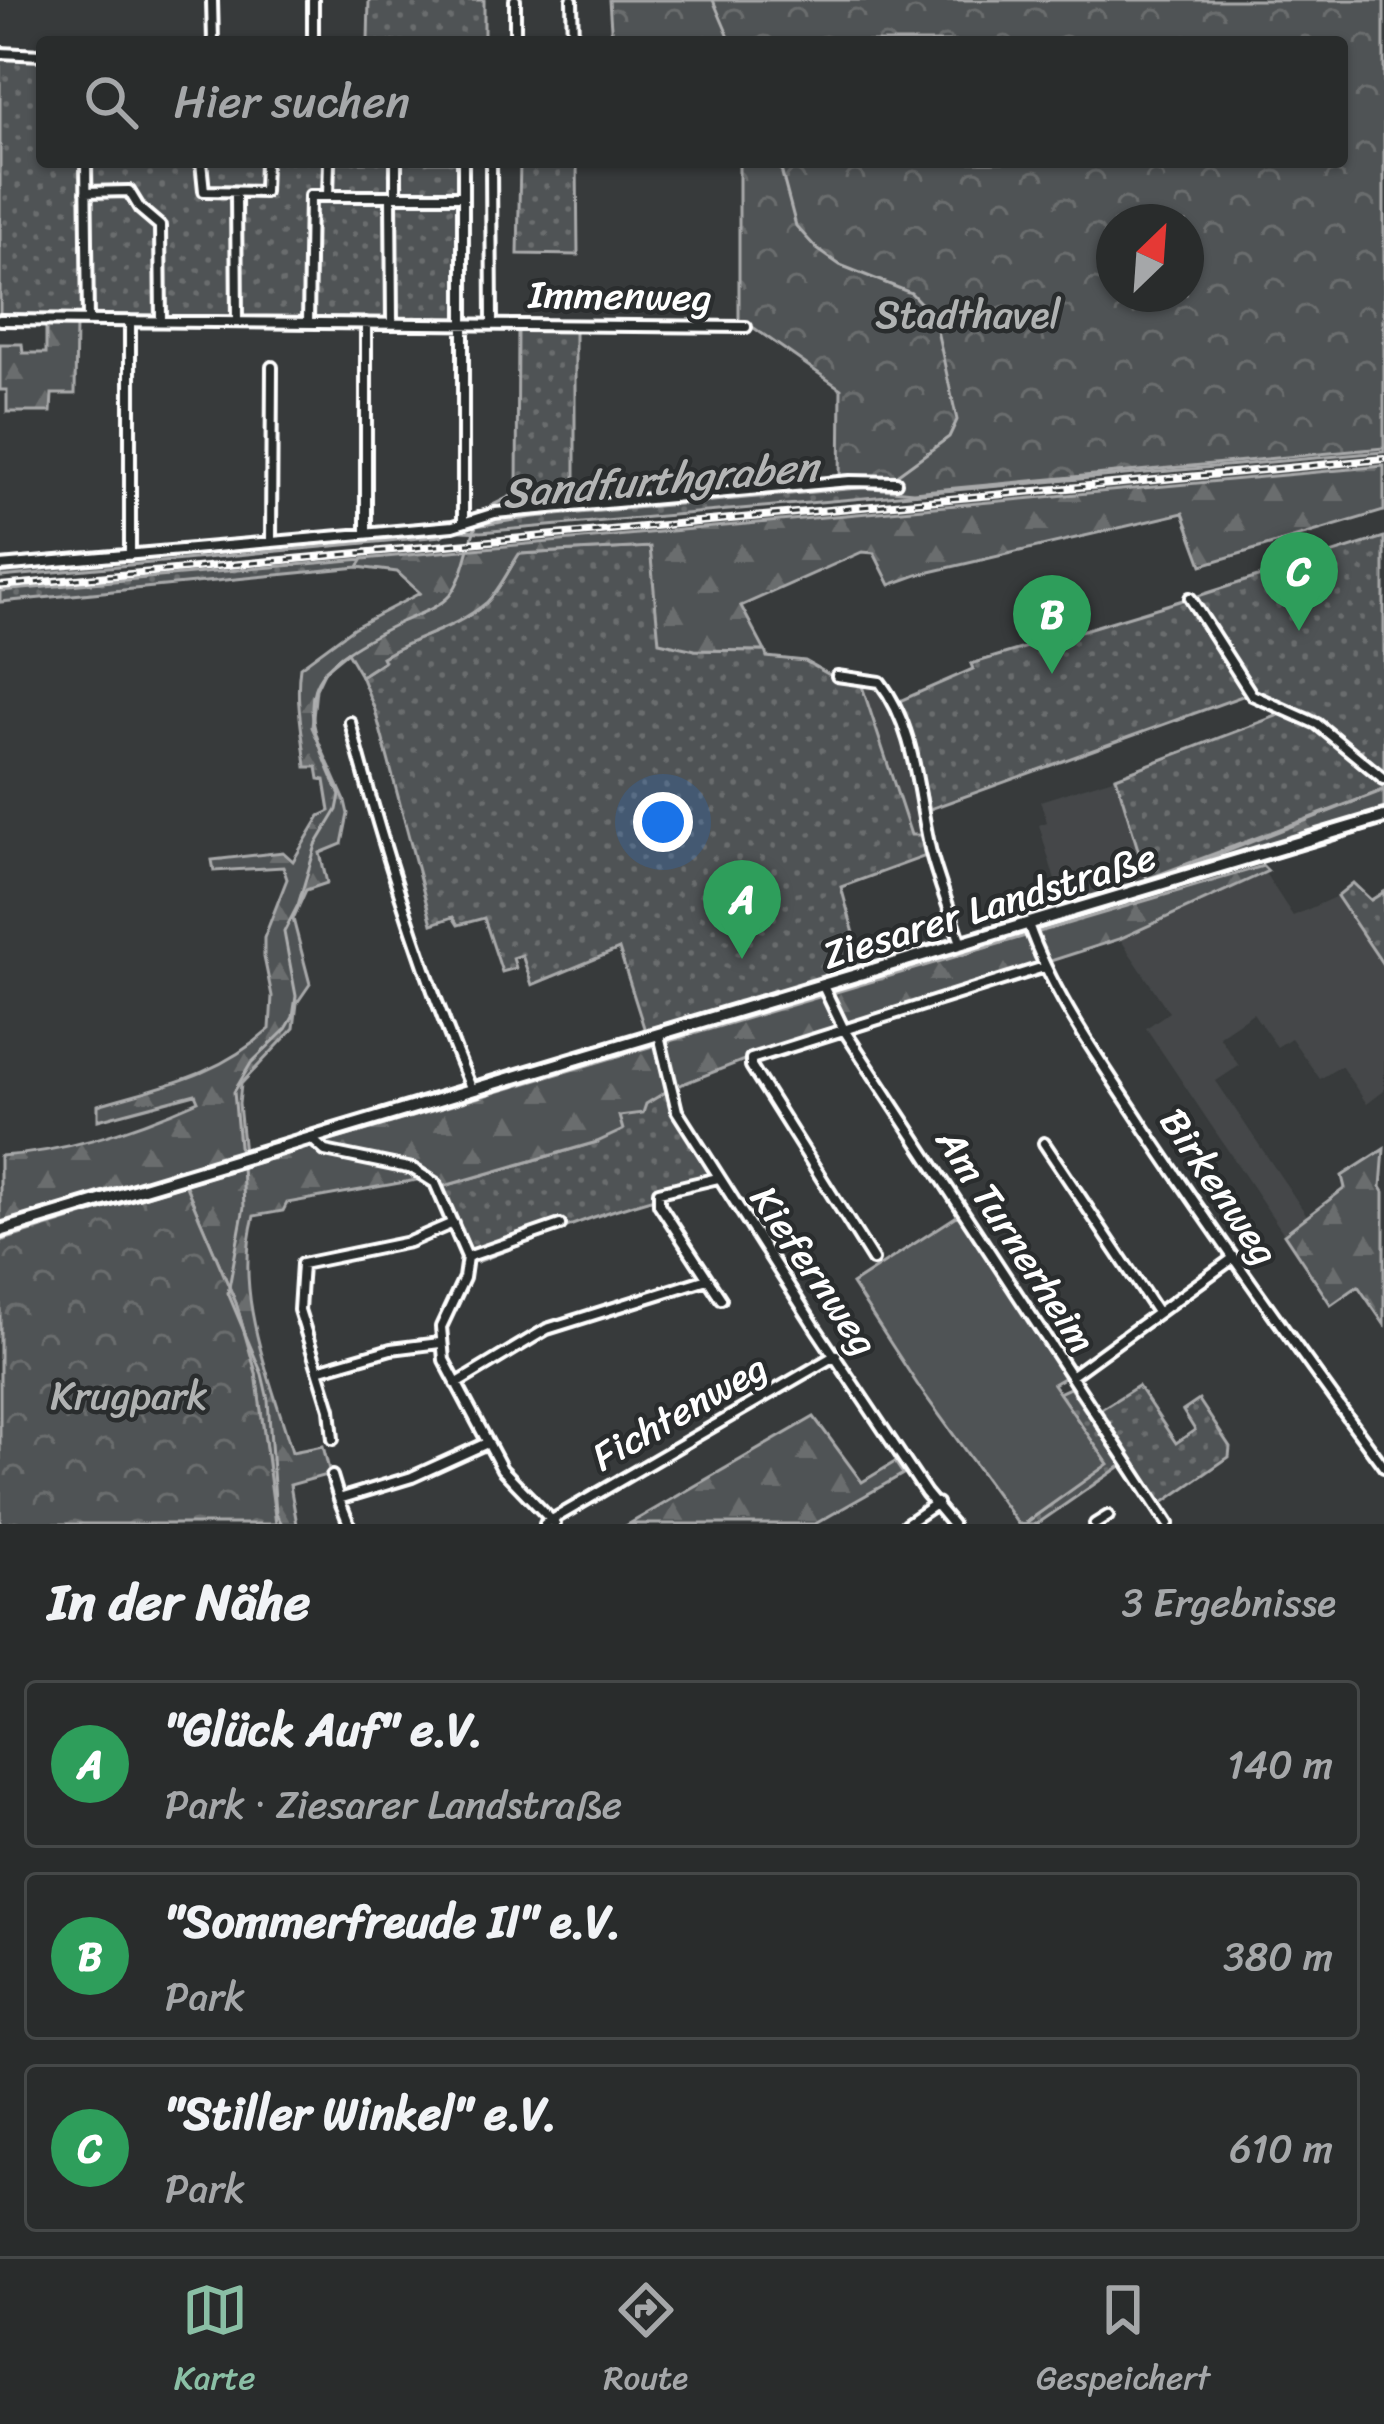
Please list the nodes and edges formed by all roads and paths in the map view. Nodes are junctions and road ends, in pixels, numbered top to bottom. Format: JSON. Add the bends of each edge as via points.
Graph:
{"nodes":[{"id":1,"x":212,"y":0,"type":"edge"},
{"id":2,"x":313,"y":0,"type":"edge"},
{"id":3,"x":515,"y":0,"type":"edge"},
{"id":4,"x":572,"y":0,"type":"edge"},
{"id":5,"x":213,"y":36,"type":"edge"},
{"id":6,"x":314,"y":36,"type":"edge"},
{"id":7,"x":515,"y":36,"type":"edge"},
{"id":8,"x":574,"y":36,"type":"edge"},
{"id":9,"x":0,"y":52,"type":"edge"},
{"id":10,"x":36,"y":55,"type":"edge"},
{"id":11,"x":86,"y":168,"type":"edge"},
{"id":12,"x":202,"y":168,"type":"edge"},
{"id":13,"x":265,"y":168,"type":"edge"},
{"id":14,"x":329,"y":168,"type":"edge"},
{"id":15,"x":396,"y":168,"type":"edge"},
{"id":16,"x":463,"y":168,"type":"edge"},
{"id":17,"x":491,"y":168,"type":"edge"},
{"id":18,"x":86,"y":192,"type":"junction"},
{"id":19,"x":236,"y":194,"type":"junction"},
{"id":20,"x":328,"y":195,"type":"junction"},
{"id":21,"x":394,"y":196,"type":"junction"},
{"id":22,"x":463,"y":196,"type":"junction"},
{"id":23,"x":0,"y":320,"type":"edge"},
{"id":24,"x":88,"y":320,"type":"junction"},
{"id":25,"x":130,"y":320,"type":"junction"},
{"id":26,"x":161,"y":321,"type":"junction"},
{"id":27,"x":237,"y":322,"type":"junction"},
{"id":28,"x":308,"y":323,"type":"junction"},
{"id":29,"x":366,"y":323,"type":"junction"},
{"id":30,"x":392,"y":323,"type":"junction"},
{"id":31,"x":463,"y":324,"type":"junction"},
{"id":32,"x":492,"y":324,"type":"junction"},
{"id":33,"x":746,"y":327,"type":"dead end"},
{"id":34,"x":272,"y":367,"type":"dead end"},
{"id":35,"x":896,"y":482,"type":"dead end"},
{"id":36,"x":464,"y":522,"type":"junction"},
{"id":37,"x":366,"y":533,"type":"junction"},
{"id":38,"x":271,"y":542,"type":"junction"},
{"id":39,"x":130,"y":555,"type":"junction"},
{"id":40,"x":0,"y":566,"type":"edge"},
{"id":41,"x":1190,"y":598,"type":"dead end"},
{"id":42,"x":837,"y":676,"type":"dead end"},
{"id":43,"x":350,"y":722,"type":"dead end"},
{"id":44,"x":1384,"y":779,"type":"edge"},
{"id":45,"x":1384,"y":817,"type":"edge"},
{"id":46,"x":1028,"y":925,"type":"junction"},
{"id":47,"x":962,"y":944,"type":"junction"},
{"id":48,"x":1044,"y":967,"type":"junction"},
{"id":49,"x":823,"y":986,"type":"junction"},
{"id":50,"x":844,"y":1030,"type":"junction"},
{"id":51,"x":659,"y":1035,"type":"junction"},
{"id":52,"x":472,"y":1091,"type":"junction"},
{"id":53,"x":313,"y":1140,"type":"junction"},
{"id":54,"x":1044,"y":1143,"type":"dead end"},
{"id":55,"x":718,"y":1178,"type":"junction"},
{"id":56,"x":453,"y":1222,"type":"junction"},
{"id":57,"x":560,"y":1225,"type":"dead end"},
{"id":58,"x":0,"y":1232,"type":"edge"},
{"id":59,"x":467,"y":1257,"type":"junction"},
{"id":60,"x":1232,"y":1259,"type":"junction"},
{"id":61,"x":873,"y":1261,"type":"dead end"},
{"id":62,"x":707,"y":1279,"type":"junction"},
{"id":63,"x":721,"y":1299,"type":"dead end"},
{"id":64,"x":1157,"y":1312,"type":"junction"},
{"id":65,"x":440,"y":1342,"type":"junction"},
{"id":66,"x":836,"y":1355,"type":"junction"},
{"id":67,"x":318,"y":1370,"type":"junction"},
{"id":68,"x":1070,"y":1376,"type":"junction"},
{"id":69,"x":456,"y":1384,"type":"junction"},
{"id":70,"x":334,"y":1439,"type":"dead end"},
{"id":71,"x":487,"y":1443,"type":"junction"},
{"id":72,"x":1384,"y":1467,"type":"edge"},
{"id":73,"x":332,"y":1476,"type":"dead end"},
{"id":74,"x":339,"y":1499,"type":"junction"},
{"id":75,"x":938,"y":1503,"type":"junction"},
{"id":76,"x":1108,"y":1516,"type":"dead end"},
{"id":77,"x":551,"y":1523,"type":"edge"},
{"id":78,"x":349,"y":1524,"type":"edge"},
{"id":79,"x":906,"y":1524,"type":"edge"},
{"id":80,"x":952,"y":1524,"type":"edge"},
{"id":81,"x":1095,"y":1524,"type":"edge"},
{"id":82,"x":1168,"y":1524,"type":"edge"}],
"edges":[{"from":1,"to":5,"type":"street"},
{"from":2,"to":6,"type":"street"},
{"from":3,"to":7,"type":"street"},
{"from":4,"to":8,"type":"street"},
{"from":9,"to":10,"type":"street"},
{"from":11,"to":18,"type":"street"},
{"from":12,"to":19,"type":"street","via":[[204,191]]},
{"from":13,"to":19,"type":"street","via":[[264,192]]},
{"from":14,"to":20,"type":"street"},
{"from":15,"to":21,"type":"street"},
{"from":16,"to":22,"type":"street"},
{"from":17,"to":32,"type":"street","name":"Immenweg"},
{"from":18,"to":24,"type":"street"},
{"from":18,"to":26,"type":"street","via":[[129,191],[160,226]]},
{"from":19,"to":27,"type":"street"},
{"from":20,"to":21,"type":"street"},
{"from":20,"to":28,"type":"street","via":[[310,196]]},
{"from":21,"to":22,"type":"street"},
{"from":21,"to":30,"type":"street"},
{"from":22,"to":31,"type":"street"},
{"from":23,"to":24,"type":"street","name":"Immenweg"},
{"from":24,"to":25,"type":"street","name":"Immenweg"},
{"from":25,"to":26,"type":"street","name":"Immenweg"},
{"from":25,"to":39,"type":"street"},
{"from":26,"to":27,"type":"street","name":"Immenweg"},
{"from":27,"to":28,"type":"street","name":"Immenweg"},
{"from":28,"to":29,"type":"street","name":"Immenweg"},
{"from":29,"to":30,"type":"street","name":"Immenweg"},
{"from":29,"to":37,"type":"street"},
{"from":30,"to":31,"type":"street","name":"Immenweg"},
{"from":31,"to":32,"type":"street","name":"Immenweg"},
{"from":31,"to":36,"type":"street"},
{"from":32,"to":33,"type":"street","name":"Immenweg"},
{"from":34,"to":38,"type":"street"},
{"from":35,"to":36,"type":"street","via":[[495,513]]},
{"from":36,"to":37,"type":"street"},
{"from":37,"to":38,"type":"street"},
{"from":38,"to":39,"type":"street"},
{"from":39,"to":40,"type":"street"},
{"from":41,"to":44,"type":"street","via":[[1252,695],[1317,724]]},
{"from":42,"to":47,"type":"street","via":[[880,682],[892,701]]},
{"from":43,"to":52,"type":"street","via":[[387,862]]},
{"from":45,"to":46,"type":"main road","name":"Ziesarer Landstraße"},
{"from":46,"to":47,"type":"main road","name":"Ziesarer Landstraße"},
{"from":46,"to":48,"type":"street","name":"Birkenweg"},
{"from":47,"to":49,"type":"main road","name":"Ziesarer Landstraße"},
{"from":48,"to":50,"type":"street","name":"Ziesarer Landstraße"},
{"from":48,"to":60,"type":"street","name":"Birkenweg"},
{"from":49,"to":50,"type":"street","name":"Am Turnerheim"},
{"from":49,"to":51,"type":"main road","name":"Ziesarer Landstraße"},
{"from":50,"to":61,"type":"street","name":"Ziesarer Landstraße","via":[[751,1059],[751,1066]]},
{"from":50,"to":68,"type":"street","name":"Am Turnerheim"},
{"from":51,"to":52,"type":"main road","name":"Ziesarer Landstraße"},
{"from":51,"to":55,"type":"street","name":"Kiefernweg","via":[[673,1100]]},
{"from":52,"to":53,"type":"main road","name":"Ziesarer Landstraße"},
{"from":53,"to":56,"type":"street","via":[[325,1151],[426,1175]]},
{"from":53,"to":58,"type":"main road","name":"Ziesarer Landstraße"},
{"from":54,"to":64,"type":"street"},
{"from":55,"to":62,"type":"street","via":[[659,1192]]},
{"from":55,"to":66,"type":"street","name":"Kiefernweg"},
{"from":56,"to":59,"type":"street"},
{"from":56,"to":67,"type":"street","via":[[409,1242],[302,1264],[299,1310]]},
{"from":57,"to":59,"type":"street"},
{"from":59,"to":65,"type":"street"},
{"from":60,"to":64,"type":"street"},
{"from":60,"to":72,"type":"street","name":"Birkenweg"},
{"from":62,"to":63,"type":"street"},
{"from":62,"to":69,"type":"street","via":[[547,1329]]},
{"from":64,"to":68,"type":"street"},
{"from":65,"to":67,"type":"street"},
{"from":65,"to":69,"type":"street"},
{"from":66,"to":75,"type":"street","name":"Kiefernweg"},
{"from":66,"to":77,"type":"street","name":"Fichtenweg"},
{"from":67,"to":70,"type":"street"},
{"from":68,"to":82,"type":"street","name":"Am Turnerheim"},
{"from":69,"to":71,"type":"street"},
{"from":71,"to":74,"type":"street"},
{"from":71,"to":77,"type":"street","via":[[507,1478]]},
{"from":73,"to":74,"type":"street"},
{"from":74,"to":78,"type":"street"},
{"from":75,"to":79,"type":"street"},
{"from":75,"to":80,"type":"street","name":"Kiefernweg"},
{"from":76,"to":81,"type":"street"}]}
